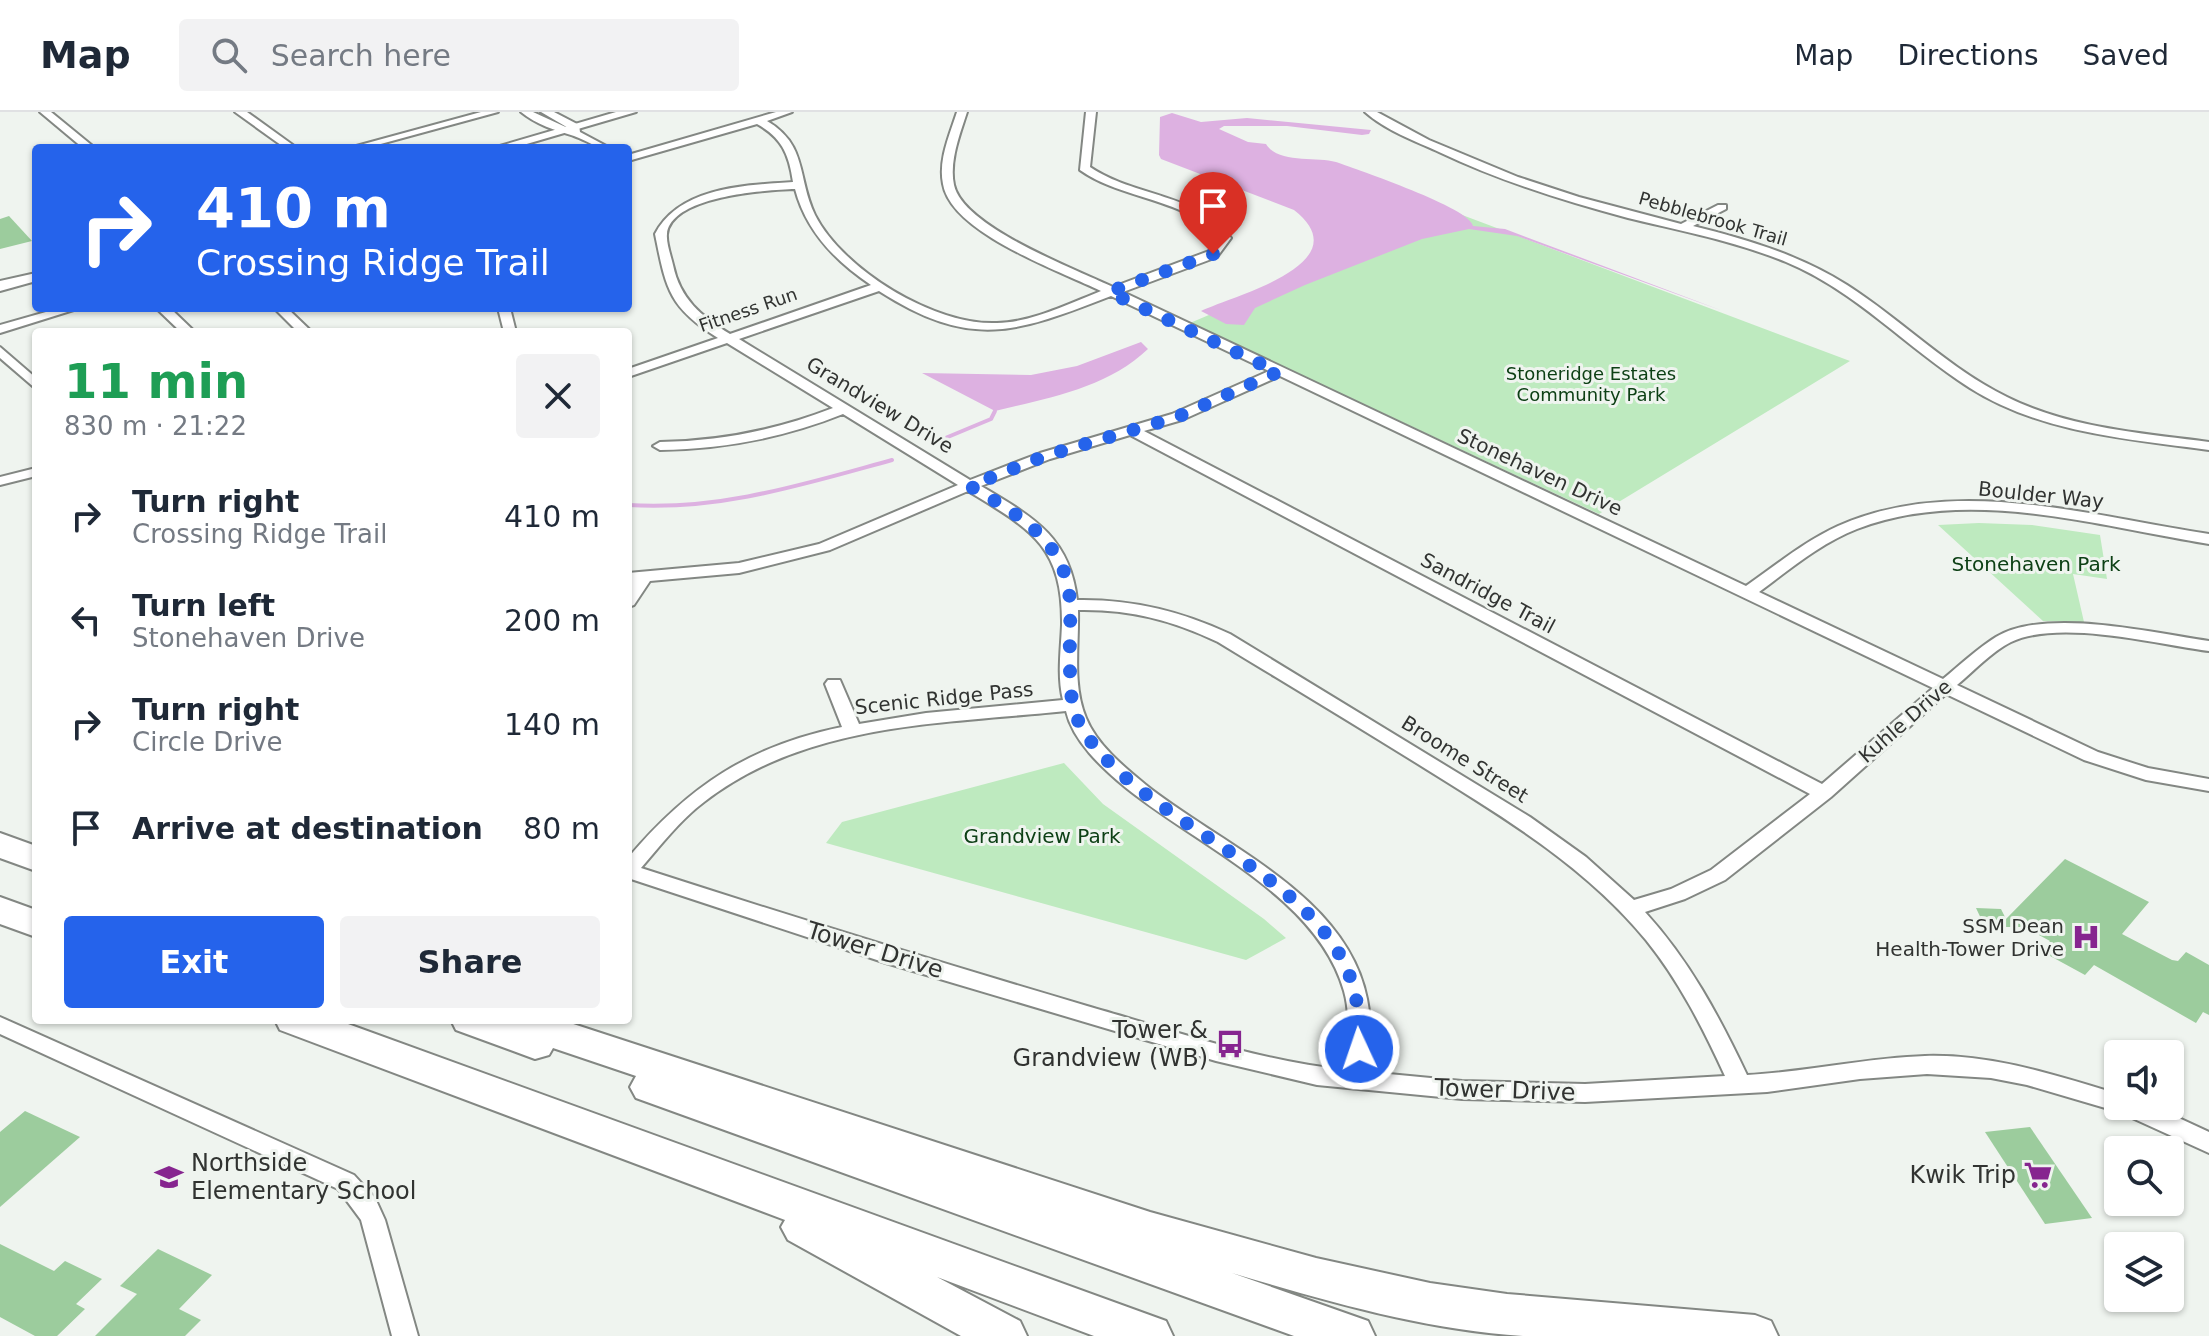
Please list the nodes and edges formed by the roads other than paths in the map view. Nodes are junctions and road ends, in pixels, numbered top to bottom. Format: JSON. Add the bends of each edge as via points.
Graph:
{"nodes":[{"id":1,"x":45,"y":112,"type":"edge"},
{"id":2,"x":240,"y":112,"type":"edge"},
{"id":3,"x":493,"y":112,"type":"edge"},
{"id":4,"x":526,"y":112,"type":"edge"},
{"id":5,"x":546,"y":112,"type":"edge"},
{"id":6,"x":630,"y":112,"type":"edge"},
{"id":7,"x":650,"y":112,"type":"edge"},
{"id":8,"x":787,"y":112,"type":"edge"},
{"id":9,"x":962,"y":112,"type":"edge"},
{"id":10,"x":1091,"y":112,"type":"edge"},
{"id":11,"x":1370,"y":112,"type":"edge"},
{"id":12,"x":758,"y":120,"type":"junction"},
{"id":13,"x":575,"y":130,"type":"junction"},
{"id":14,"x":560,"y":131,"type":"junction"},
{"id":15,"x":85,"y":144,"type":"edge"},
{"id":16,"x":286,"y":144,"type":"edge"},
{"id":17,"x":369,"y":144,"type":"edge"},
{"id":18,"x":513,"y":144,"type":"edge"},
{"id":19,"x":532,"y":144,"type":"edge"},
{"id":20,"x":598,"y":144,"type":"edge"},
{"id":21,"x":632,"y":157,"type":"edge"},
{"id":22,"x":800,"y":185,"type":"junction"},
{"id":23,"x":1722,"y":207,"type":"dead end"},
{"id":24,"x":1683,"y":227,"type":"junction"},
{"id":25,"x":32,"y":275,"type":"edge"},
{"id":26,"x":0,"y":284,"type":"edge"},
{"id":27,"x":880,"y":286,"type":"junction"},
{"id":28,"x":1109,"y":292,"type":"junction"},
{"id":29,"x":60,"y":312,"type":"edge"},
{"id":30,"x":166,"y":312,"type":"edge"},
{"id":31,"x":284,"y":312,"type":"edge"},
{"id":32,"x":184,"y":328,"type":"edge"},
{"id":33,"x":302,"y":328,"type":"edge"},
{"id":34,"x":0,"y":329,"type":"edge"},
{"id":35,"x":728,"y":338,"type":"junction"},
{"id":36,"x":0,"y":351,"type":"edge"},
{"id":37,"x":632,"y":372,"type":"edge"},
{"id":38,"x":1278,"y":372,"type":"junction"},
{"id":39,"x":32,"y":381,"type":"edge"},
{"id":40,"x":844,"y":409,"type":"junction"},
{"id":41,"x":1132,"y":431,"type":"junction"},
{"id":42,"x":660,"y":446,"type":"dead end"},
{"id":43,"x":2209,"y":446,"type":"edge"},
{"id":44,"x":32,"y":473,"type":"edge"},
{"id":45,"x":0,"y":481,"type":"edge"},
{"id":46,"x":970,"y":486,"type":"junction"},
{"id":47,"x":2209,"y":539,"type":"edge"},
{"id":48,"x":636,"y":577,"type":"edge"},
{"id":49,"x":1746,"y":594,"type":"junction"},
{"id":50,"x":1070,"y":605,"type":"junction"},
{"id":51,"x":2209,"y":646,"type":"edge"},
{"id":52,"x":834,"y":684,"type":"dead end"},
{"id":53,"x":1944,"y":687,"type":"junction"},
{"id":54,"x":1071,"y":705,"type":"junction"},
{"id":55,"x":852,"y":729,"type":"junction"},
{"id":56,"x":2209,"y":785,"type":"edge"},
{"id":57,"x":1824,"y":793,"type":"junction"},
{"id":58,"x":0,"y":845,"type":"edge"},
{"id":59,"x":32,"y":857,"type":"edge"},
{"id":60,"x":632,"y":867,"type":"edge"},
{"id":61,"x":632,"y":872,"type":"edge"},
{"id":62,"x":1630,"y":909,"type":"junction"},
{"id":63,"x":0,"y":910,"type":"edge"},
{"id":64,"x":32,"y":922,"type":"edge"},
{"id":65,"x":305,"y":1024,"type":"edge"},
{"id":66,"x":481,"y":1024,"type":"edge"},
{"id":67,"x":527,"y":1024,"type":"edge"},
{"id":68,"x":0,"y":1025,"type":"edge"},
{"id":69,"x":1356,"y":1080,"type":"junction"},
{"id":70,"x":1740,"y":1085,"type":"junction"},
{"id":71,"x":491,"y":1093,"type":"junction"},
{"id":72,"x":2104,"y":1099,"type":"edge"},
{"id":73,"x":2158,"y":1120,"type":"edge"},
{"id":74,"x":2209,"y":1143,"type":"edge"},
{"id":75,"x":405,"y":1336,"type":"edge"},
{"id":76,"x":1004,"y":1336,"type":"edge"},
{"id":77,"x":1150,"y":1336,"type":"edge"},
{"id":78,"x":1352,"y":1336,"type":"edge"},
{"id":79,"x":1755,"y":1336,"type":"edge"}],
"edges":[{"from":1,"to":15,"type":"street"},
{"from":2,"to":16,"type":"street"},
{"from":3,"to":17,"type":"street"},
{"from":4,"to":14,"type":"street"},
{"from":5,"to":13,"type":"street"},
{"from":6,"to":13,"type":"street"},
{"from":7,"to":13,"type":"street"},
{"from":8,"to":12,"type":"street"},
{"from":9,"to":28,"type":"street","name":"Stonehaven Drive","via":[[945,164],[949,190],[965,216]]},
{"from":10,"to":28,"type":"street","via":[[1084,168],[1123,192],[1198,213],[1218,225],[1225,238],[1213,254]]},
{"from":11,"to":24,"type":"street","name":"Pebblebrook Trail","via":[[1511,177]]},
{"from":12,"to":21,"type":"street"},
{"from":12,"to":22,"type":"street","via":[[789,142]]},
{"from":13,"to":14,"type":"street"},
{"from":13,"to":19,"type":"street"},
{"from":13,"to":20,"type":"street"},
{"from":14,"to":18,"type":"street"},
{"from":22,"to":27,"type":"street","via":[[819,232],[847,265]]},
{"from":22,"to":35,"type":"street","name":"Grandview Drive","via":[[726,193],[677,212],[662,226],[674,293],[684,308]]},
{"from":23,"to":24,"type":"street"},
{"from":24,"to":43,"type":"street","name":"Pebblebrook Trail","via":[[1793,261],[1835,282],[1975,386],[2021,407],[2113,432]]},
{"from":25,"to":26,"type":"street"},
{"from":27,"to":28,"type":"street","via":[[950,322],[987,328],[1040,320]]},
{"from":27,"to":35,"type":"street","name":"Fitness Run"},
{"from":28,"to":38,"type":"street","name":"Stonehaven Drive"},
{"from":29,"to":34,"type":"street"},
{"from":30,"to":32,"type":"street"},
{"from":31,"to":33,"type":"street"},
{"from":35,"to":37,"type":"street","name":"Fitness Run"},
{"from":35,"to":40,"type":"street","name":"Grandview Drive"},
{"from":36,"to":39,"type":"street"},
{"from":38,"to":41,"type":"street"},
{"from":38,"to":49,"type":"street","name":"Stonehaven Drive"},
{"from":40,"to":42,"type":"street","via":[[748,441]]},
{"from":40,"to":46,"type":"street","name":"Grandview Drive"},
{"from":41,"to":46,"type":"street","via":[[1045,456]]},
{"from":41,"to":57,"type":"street","name":"Sandridge Trail"},
{"from":44,"to":45,"type":"street"},
{"from":46,"to":48,"type":"street","via":[[857,535],[788,557],[697,574]]},
{"from":46,"to":50,"type":"street","name":"Grandview Drive","via":[[1039,531],[1062,566]]},
{"from":47,"to":49,"type":"street","name":"Boulder Way","via":[[2022,509],[1918,510],[1873,518],[1829,536]]},
{"from":49,"to":53,"type":"street","name":"Stonehaven Drive"},
{"from":50,"to":54,"type":"street","name":"Grandview Drive"},
{"from":50,"to":62,"type":"street","name":"Broome Street","via":[[1148,609],[1181,617],[1224,638],[1544,834]]},
{"from":51,"to":53,"type":"street","name":"Kuhle Drive","via":[[2099,629],[2045,628],[2000,640]]},
{"from":52,"to":55,"type":"street"},
{"from":53,"to":56,"type":"street","name":"Stonehaven Drive","via":[[2091,756],[2146,774]]},
{"from":53,"to":57,"type":"street","name":"Kuhle Drive"},
{"from":54,"to":55,"type":"street","name":"Scenic Ridge Pass"},
{"from":54,"to":69,"type":"street","name":"Grandview Drive","via":[[1107,762],[1143,794],[1315,919],[1354,988],[1359,1018]]},
{"from":55,"to":60,"type":"street","name":"Scenic Ridge Pass","via":[[788,749],[719,783],[674,820]]},
{"from":57,"to":62,"type":"street","name":"Kuhle Drive","via":[[1718,875]]},
{"from":58,"to":59,"type":"highway"},
{"from":61,"to":69,"type":"street","name":"Tower Drive","via":[[886,955],[1216,1052]]},
{"from":62,"to":70,"type":"street","name":"Broome Street","via":[[1678,968]]},
{"from":63,"to":64,"type":"highway"},
{"from":65,"to":71,"type":"highway"},
{"from":66,"to":78,"type":"highway"},
{"from":67,"to":79,"type":"highway","via":[[1150,1231],[1316,1278],[1507,1314]]},
{"from":68,"to":75,"type":"street","via":[[346,1182],[373,1220]]},
{"from":69,"to":70,"type":"street","name":"Tower Drive","via":[[1570,1093]]},
{"from":70,"to":72,"type":"street","name":"Tower Drive","via":[[1927,1065],[1991,1069]]},
{"from":71,"to":76,"type":"highway","via":[[829,1238]]},
{"from":71,"to":77,"type":"highway"},
{"from":73,"to":74,"type":"street"}]}
